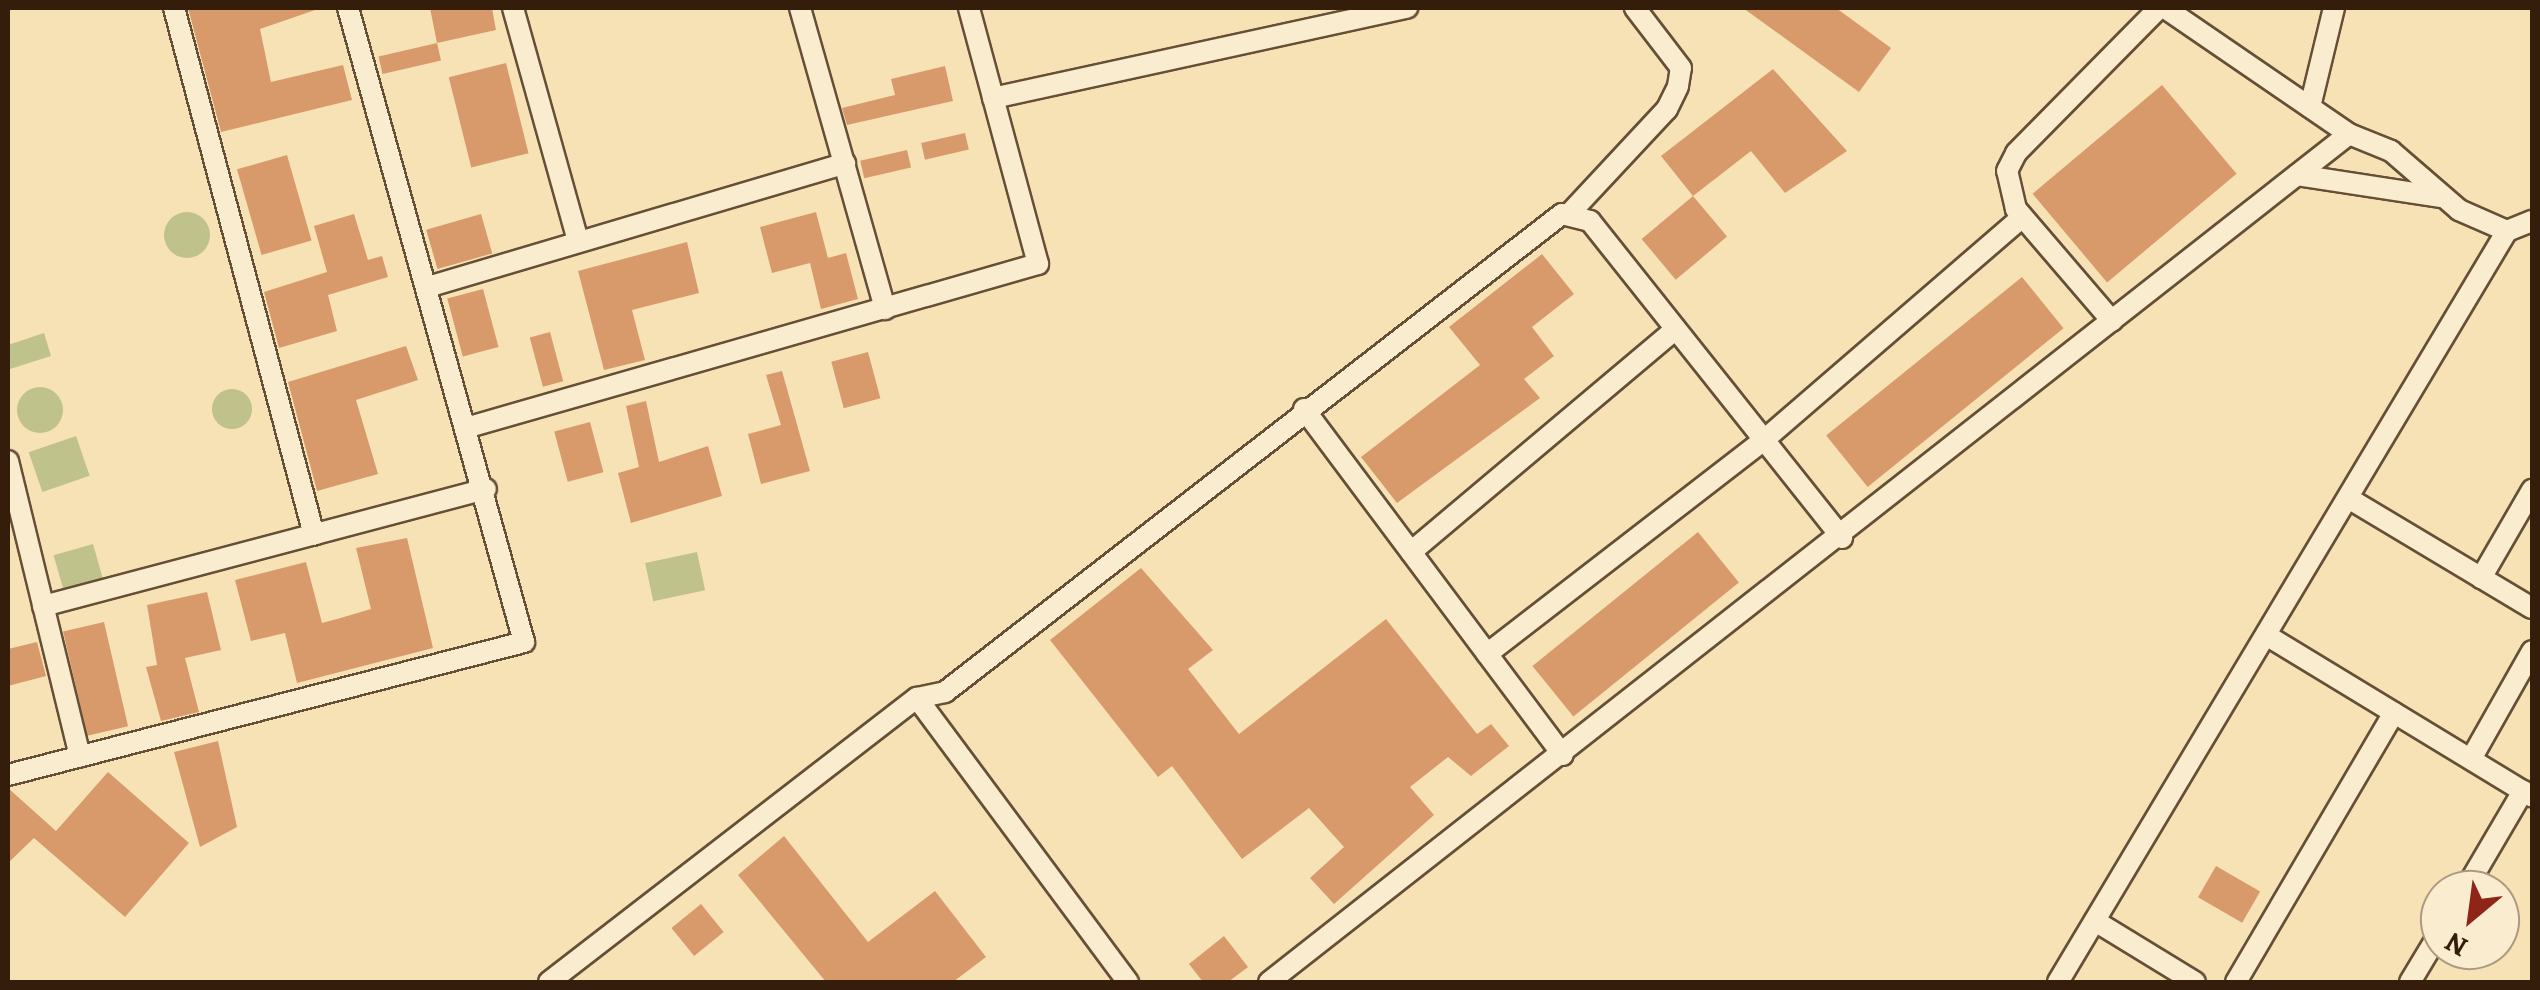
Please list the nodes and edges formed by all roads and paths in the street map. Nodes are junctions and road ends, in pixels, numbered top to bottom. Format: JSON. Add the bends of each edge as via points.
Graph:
{"nodes":[{"id":1,"x":174,"y":8,"type":"edge"},
{"id":2,"x":348,"y":8,"type":"edge"},
{"id":3,"x":513,"y":8,"type":"edge"},
{"id":4,"x":800,"y":8,"type":"edge"},
{"id":5,"x":968,"y":8,"type":"edge"},
{"id":6,"x":1406,"y":8,"type":"edge"},
{"id":7,"x":1635,"y":8,"type":"edge"},
{"id":8,"x":2162,"y":8,"type":"edge"},
{"id":9,"x":2334,"y":8,"type":"edge"},
{"id":10,"x":993,"y":98,"type":"junction"},
{"id":11,"x":2310,"y":107,"type":"junction"},
{"id":12,"x":2349,"y":134,"type":"junction"},
{"id":13,"x":845,"y":163,"type":"junction"},
{"id":14,"x":2296,"y":175,"type":"junction"},
{"id":15,"x":2441,"y":197,"type":"junction"},
{"id":16,"x":1570,"y":213,"type":"junction"},
{"id":17,"x":2022,"y":217,"type":"junction"},
{"id":18,"x":2532,"y":220,"type":"edge"},
{"id":19,"x":2507,"y":231,"type":"junction"},
{"id":20,"x":578,"y":241,"type":"junction"},
{"id":21,"x":431,"y":286,"type":"junction"},
{"id":22,"x":885,"y":308,"type":"junction"},
{"id":23,"x":2112,"y":321,"type":"junction"},
{"id":24,"x":1676,"y":329,"type":"junction"},
{"id":25,"x":1304,"y":409,"type":"junction"},
{"id":26,"x":469,"y":428,"type":"junction"},
{"id":27,"x":1764,"y":440,"type":"junction"},
{"id":28,"x":8,"y":461,"type":"edge"},
{"id":29,"x":486,"y":490,"type":"junction"},
{"id":30,"x":2532,"y":490,"type":"edge"},
{"id":31,"x":2348,"y":498,"type":"junction"},
{"id":32,"x":13,"y":506,"type":"edge"},
{"id":33,"x":314,"y":535,"type":"junction"},
{"id":34,"x":1842,"y":538,"type":"junction"},
{"id":35,"x":1411,"y":552,"type":"junction"},
{"id":36,"x":2482,"y":578,"type":"junction"},
{"id":37,"x":43,"y":606,"type":"junction"},
{"id":38,"x":2532,"y":608,"type":"edge"},
{"id":39,"x":2266,"y":635,"type":"junction"},
{"id":40,"x":2532,"y":650,"type":"edge"},
{"id":41,"x":1487,"y":654,"type":"junction"},
{"id":42,"x":917,"y":698,"type":"junction"},
{"id":43,"x":2394,"y":712,"type":"junction"},
{"id":44,"x":1563,"y":755,"type":"junction"},
{"id":45,"x":80,"y":756,"type":"junction"},
{"id":46,"x":2471,"y":760,"type":"junction"},
{"id":47,"x":8,"y":775,"type":"edge"},
{"id":48,"x":2528,"y":794,"type":"edge"},
{"id":49,"x":2477,"y":870,"type":"edge"},
{"id":50,"x":2095,"y":921,"type":"junction"},
{"id":51,"x":550,"y":982,"type":"edge"},
{"id":52,"x":1128,"y":982,"type":"edge"},
{"id":53,"x":1269,"y":982,"type":"edge"},
{"id":54,"x":2058,"y":982,"type":"edge"},
{"id":55,"x":2195,"y":982,"type":"edge"},
{"id":56,"x":2236,"y":982,"type":"edge"}],
"edges":[{"from":1,"to":33,"type":"street"},
{"from":2,"to":21,"type":"street"},
{"from":3,"to":20,"type":"street"},
{"from":4,"to":13,"type":"street"},
{"from":5,"to":10,"type":"street"},
{"from":6,"to":10,"type":"street"},
{"from":7,"to":16,"type":"street","via":[[1681,68],[1678,86],[1667,109]]},
{"from":8,"to":11,"type":"street"},
{"from":8,"to":17,"type":"street","via":[[2016,152],[2006,181]]},
{"from":9,"to":11,"type":"street"},
{"from":10,"to":22,"type":"street","via":[[1038,264]]},
{"from":11,"to":12,"type":"street"},
{"from":12,"to":14,"type":"street"},
{"from":12,"to":15,"type":"street","via":[[2391,151]]},
{"from":13,"to":20,"type":"street"},
{"from":13,"to":22,"type":"street"},
{"from":14,"to":15,"type":"street"},
{"from":14,"to":23,"type":"street"},
{"from":15,"to":19,"type":"street"},
{"from":16,"to":24,"type":"street","via":[[1590,221]]},
{"from":16,"to":25,"type":"street"},
{"from":17,"to":23,"type":"street"},
{"from":17,"to":27,"type":"street"},
{"from":18,"to":19,"type":"street"},
{"from":19,"to":31,"type":"street"},
{"from":20,"to":21,"type":"street"},
{"from":21,"to":26,"type":"street"},
{"from":22,"to":26,"type":"street"},
{"from":23,"to":34,"type":"street"},
{"from":24,"to":27,"type":"street"},
{"from":24,"to":35,"type":"street"},
{"from":25,"to":35,"type":"street"},
{"from":25,"to":42,"type":"street","via":[[945,692]]},
{"from":26,"to":29,"type":"street"},
{"from":27,"to":34,"type":"street"},
{"from":27,"to":41,"type":"street"},
{"from":28,"to":32,"type":"street"},
{"from":29,"to":33,"type":"street"},
{"from":29,"to":45,"type":"street","via":[[524,642]]},
{"from":30,"to":36,"type":"street"},
{"from":31,"to":36,"type":"street"},
{"from":31,"to":39,"type":"street"},
{"from":32,"to":37,"type":"street"},
{"from":33,"to":37,"type":"street"},
{"from":34,"to":44,"type":"street"},
{"from":35,"to":41,"type":"street"},
{"from":36,"to":38,"type":"street"},
{"from":37,"to":45,"type":"street"},
{"from":39,"to":43,"type":"street"},
{"from":39,"to":50,"type":"street"},
{"from":40,"to":46,"type":"street"},
{"from":41,"to":44,"type":"street"},
{"from":42,"to":51,"type":"street"},
{"from":42,"to":52,"type":"street"},
{"from":43,"to":46,"type":"street"},
{"from":43,"to":56,"type":"street"},
{"from":44,"to":53,"type":"street"},
{"from":45,"to":47,"type":"street"},
{"from":46,"to":48,"type":"street"},
{"from":48,"to":49,"type":"street"},
{"from":50,"to":54,"type":"street"},
{"from":50,"to":55,"type":"street"}]}
